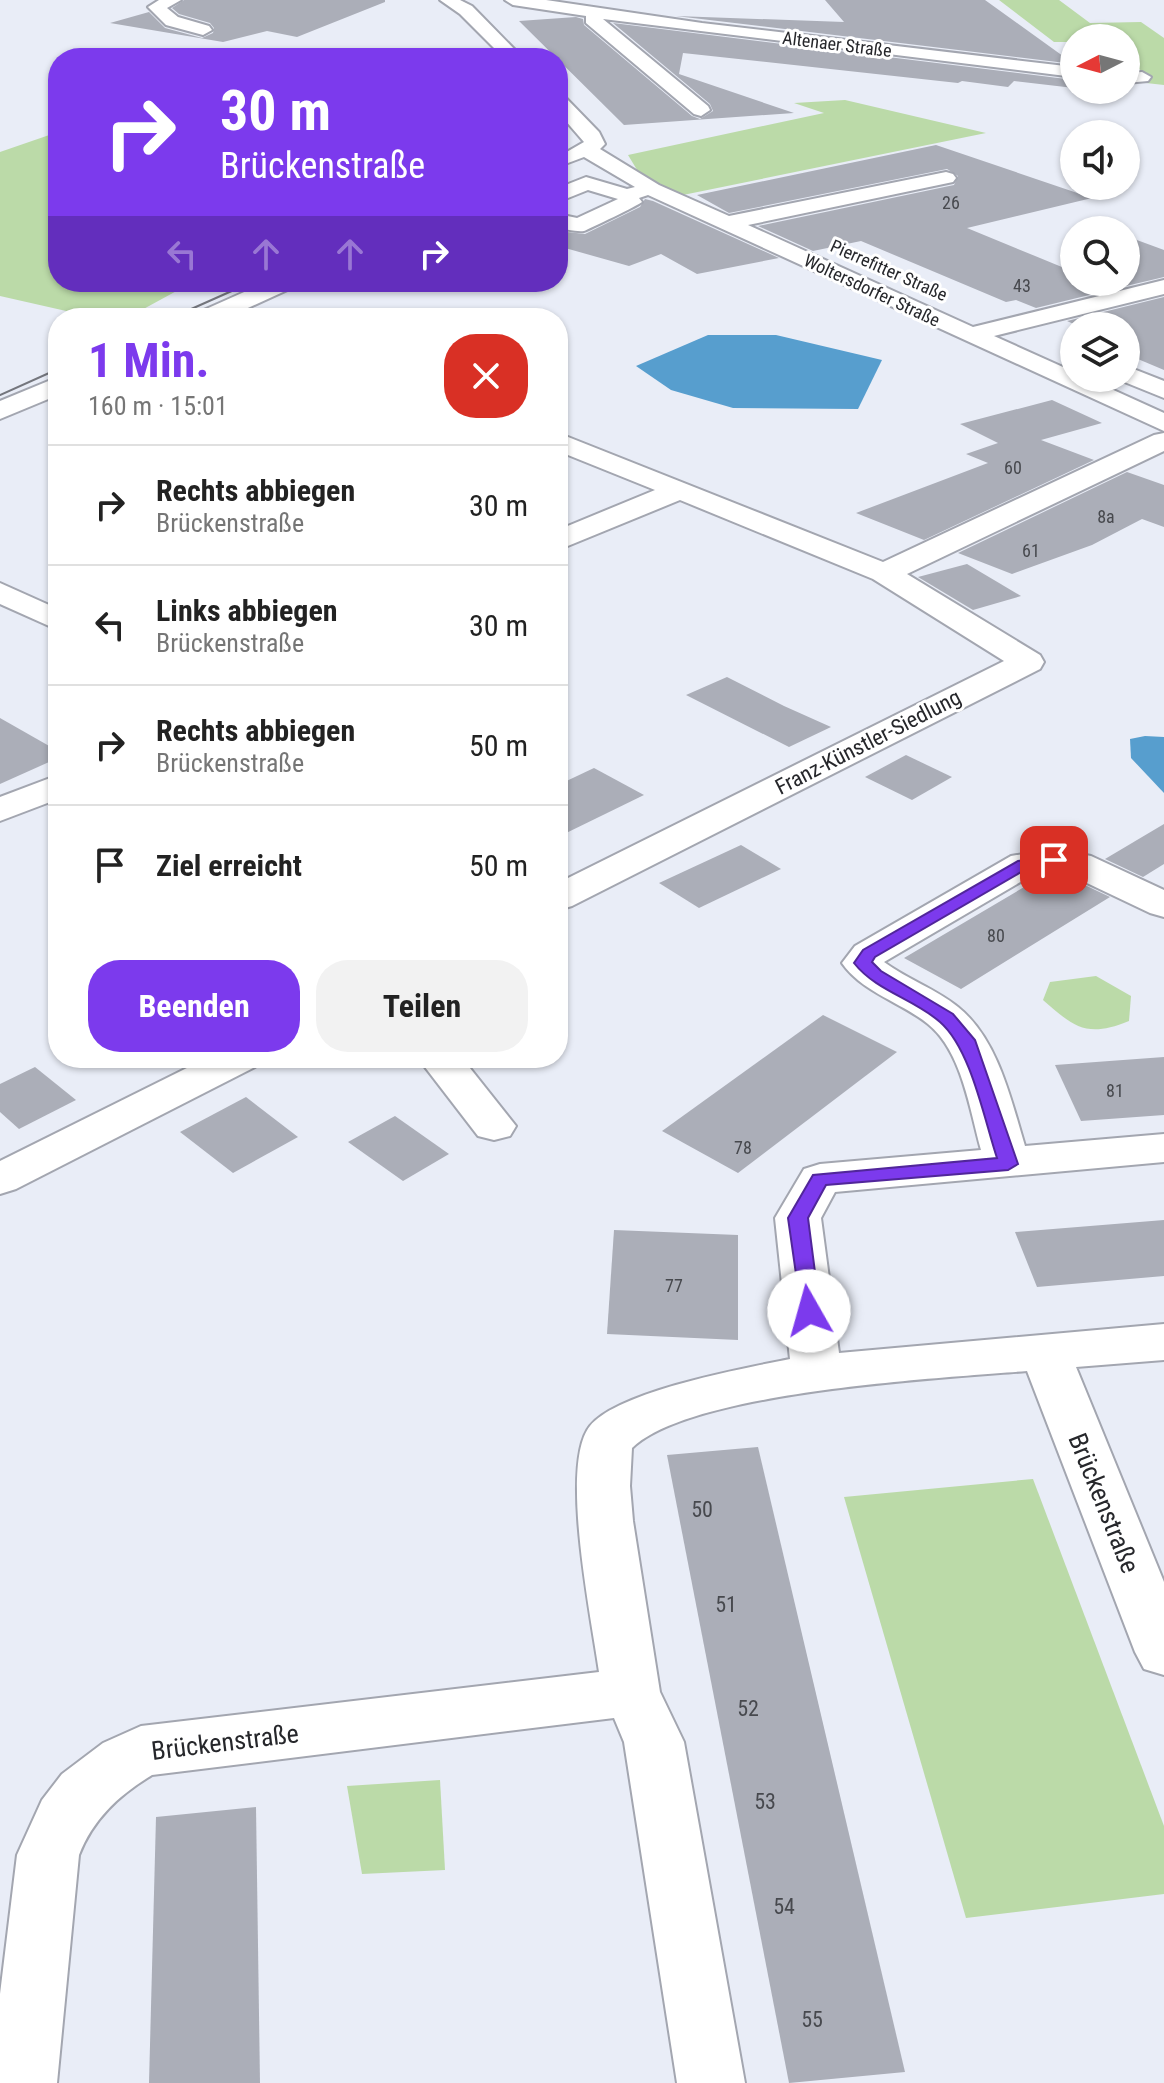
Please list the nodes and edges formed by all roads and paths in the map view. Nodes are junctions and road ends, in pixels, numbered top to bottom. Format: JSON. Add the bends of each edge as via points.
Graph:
{"nodes":[{"id":1,"x":173,"y":0,"type":"edge"},
{"id":2,"x":448,"y":0,"type":"edge"},
{"id":3,"x":513,"y":0,"type":"edge"},
{"id":4,"x":600,"y":14,"type":"junction"},
{"id":5,"x":203,"y":30,"type":"dead end"},
{"id":6,"x":504,"y":48,"type":"edge"},
{"id":7,"x":1060,"y":70,"type":"edge"},
{"id":8,"x":701,"y":110,"type":"dead end"},
{"id":9,"x":568,"y":113,"type":"edge"},
{"id":10,"x":584,"y":150,"type":"junction"},
{"id":11,"x":568,"y":157,"type":"edge"},
{"id":12,"x":946,"y":178,"type":"dead end"},
{"id":13,"x":652,"y":189,"type":"junction"},
{"id":14,"x":568,"y":191,"type":"edge"},
{"id":15,"x":626,"y":195,"type":"junction"},
{"id":16,"x":765,"y":215,"type":"junction"},
{"id":17,"x":568,"y":223,"type":"edge"},
{"id":18,"x":726,"y":223,"type":"junction"},
{"id":19,"x":794,"y":228,"type":"dead end"},
{"id":20,"x":1164,"y":287,"type":"edge"},
{"id":21,"x":264,"y":292,"type":"edge"},
{"id":22,"x":228,"y":308,"type":"edge"},
{"id":23,"x":984,"y":312,"type":"dead end"},
{"id":24,"x":1022,"y":322,"type":"junction"},
{"id":25,"x":1060,"y":334,"type":"dead end"},
{"id":26,"x":969,"y":335,"type":"junction"},
{"id":27,"x":1140,"y":380,"type":"edge"},
{"id":28,"x":48,"y":389,"type":"edge"},
{"id":29,"x":1164,"y":390,"type":"edge"},
{"id":30,"x":1164,"y":403,"type":"edge"},
{"id":31,"x":0,"y":411,"type":"edge"},
{"id":32,"x":1136,"y":411,"type":"junction"},
{"id":33,"x":1164,"y":423,"type":"edge"},
{"id":34,"x":1164,"y":441,"type":"edge"},
{"id":35,"x":568,"y":445,"type":"edge"},
{"id":36,"x":678,"y":491,"type":"junction"},
{"id":37,"x":568,"y":537,"type":"edge"},
{"id":38,"x":884,"y":573,"type":"junction"},
{"id":39,"x":0,"y":592,"type":"edge"},
{"id":40,"x":48,"y":616,"type":"edge"},
{"id":41,"x":48,"y":790,"type":"edge"},
{"id":42,"x":0,"y":810,"type":"edge"},
{"id":43,"x":568,"y":893,"type":"edge"},
{"id":44,"x":1164,"y":905,"type":"edge"},
{"id":45,"x":220,"y":1068,"type":"edge"},
{"id":46,"x":447,"y":1068,"type":"edge"},
{"id":47,"x":494,"y":1126,"type":"dead end"},
{"id":48,"x":1164,"y":1148,"type":"edge"},
{"id":49,"x":1008,"y":1164,"type":"junction"},
{"id":50,"x":0,"y":1179,"type":"edge"},
{"id":51,"x":1164,"y":1342,"type":"edge"},
{"id":52,"x":1045,"y":1353,"type":"junction"},
{"id":53,"x":817,"y":1373,"type":"junction"},
{"id":54,"x":1164,"y":1652,"type":"edge"},
{"id":55,"x":631,"y":1692,"type":"junction"},
{"id":56,"x":23,"y":2083,"type":"edge"},
{"id":57,"x":711,"y":2083,"type":"edge"}],
"edges":[{"from":1,"to":5,"type":"street","via":[[156,7],[172,21]]},
{"from":2,"to":6,"type":"street","via":[[466,10]]},
{"from":3,"to":4,"type":"street","name":"Altenaer Straße"},
{"from":4,"to":7,"type":"street","name":"Altenaer Straße"},
{"from":4,"to":8,"type":"street","via":[[592,19]]},
{"from":9,"to":10,"type":"street","via":[[592,136],[595,144]]},
{"from":10,"to":11,"type":"street"},
{"from":10,"to":13,"type":"street","name":"Woltersdorfer Straße"},
{"from":12,"to":16,"type":"street"},
{"from":13,"to":15,"type":"street"},
{"from":13,"to":18,"type":"street","name":"Woltersdorfer Straße"},
{"from":14,"to":15,"type":"street","via":[[586,183]]},
{"from":15,"to":17,"type":"street","via":[[631,202],[580,225]]},
{"from":16,"to":18,"type":"street"},
{"from":16,"to":19,"type":"street"},
{"from":18,"to":26,"type":"street","name":"Woltersdorfer Straße"},
{"from":20,"to":24,"type":"street"},
{"from":21,"to":22,"type":"street"},
{"from":23,"to":24,"type":"street"},
{"from":24,"to":25,"type":"street"},
{"from":24,"to":26,"type":"street"},
{"from":26,"to":32,"type":"street","name":"Woltersdorfer Straße"},
{"from":27,"to":29,"type":"street"},
{"from":28,"to":31,"type":"street"},
{"from":30,"to":32,"type":"street"},
{"from":32,"to":33,"type":"street","name":"Woltersdorfer Straße"},
{"from":34,"to":38,"type":"street"},
{"from":35,"to":36,"type":"street","name":"Franz-Künstler-Siedlung"},
{"from":36,"to":37,"type":"street"},
{"from":36,"to":38,"type":"street","name":"Franz-Künstler-Siedlung"},
{"from":38,"to":43,"type":"street","name":"Franz-Künstler-Siedlung","via":[[1028,662]]},
{"from":39,"to":40,"type":"street"},
{"from":41,"to":42,"type":"street"},
{"from":44,"to":49,"type":"street","via":[[1078,864],[1024,864],[869,954],[862,963],[946,1018],[968,1044]]},
{"from":45,"to":50,"type":"street"},
{"from":46,"to":47,"type":"street"},
{"from":48,"to":49,"type":"street"},
{"from":49,"to":53,"type":"street","via":[[820,1179],[798,1218]]},
{"from":51,"to":52,"type":"street"},
{"from":52,"to":53,"type":"street"},
{"from":52,"to":54,"type":"street","name":"Brückenstraße"},
{"from":53,"to":55,"type":"street","via":[[720,1393],[626,1422],[608,1440],[601,1482]]},
{"from":55,"to":56,"type":"street","name":"Brückenstraße","via":[[141,1751],[104,1772],[59,1824],[48,1855]]},
{"from":55,"to":57,"type":"street","via":[[654,1742]]}]}
